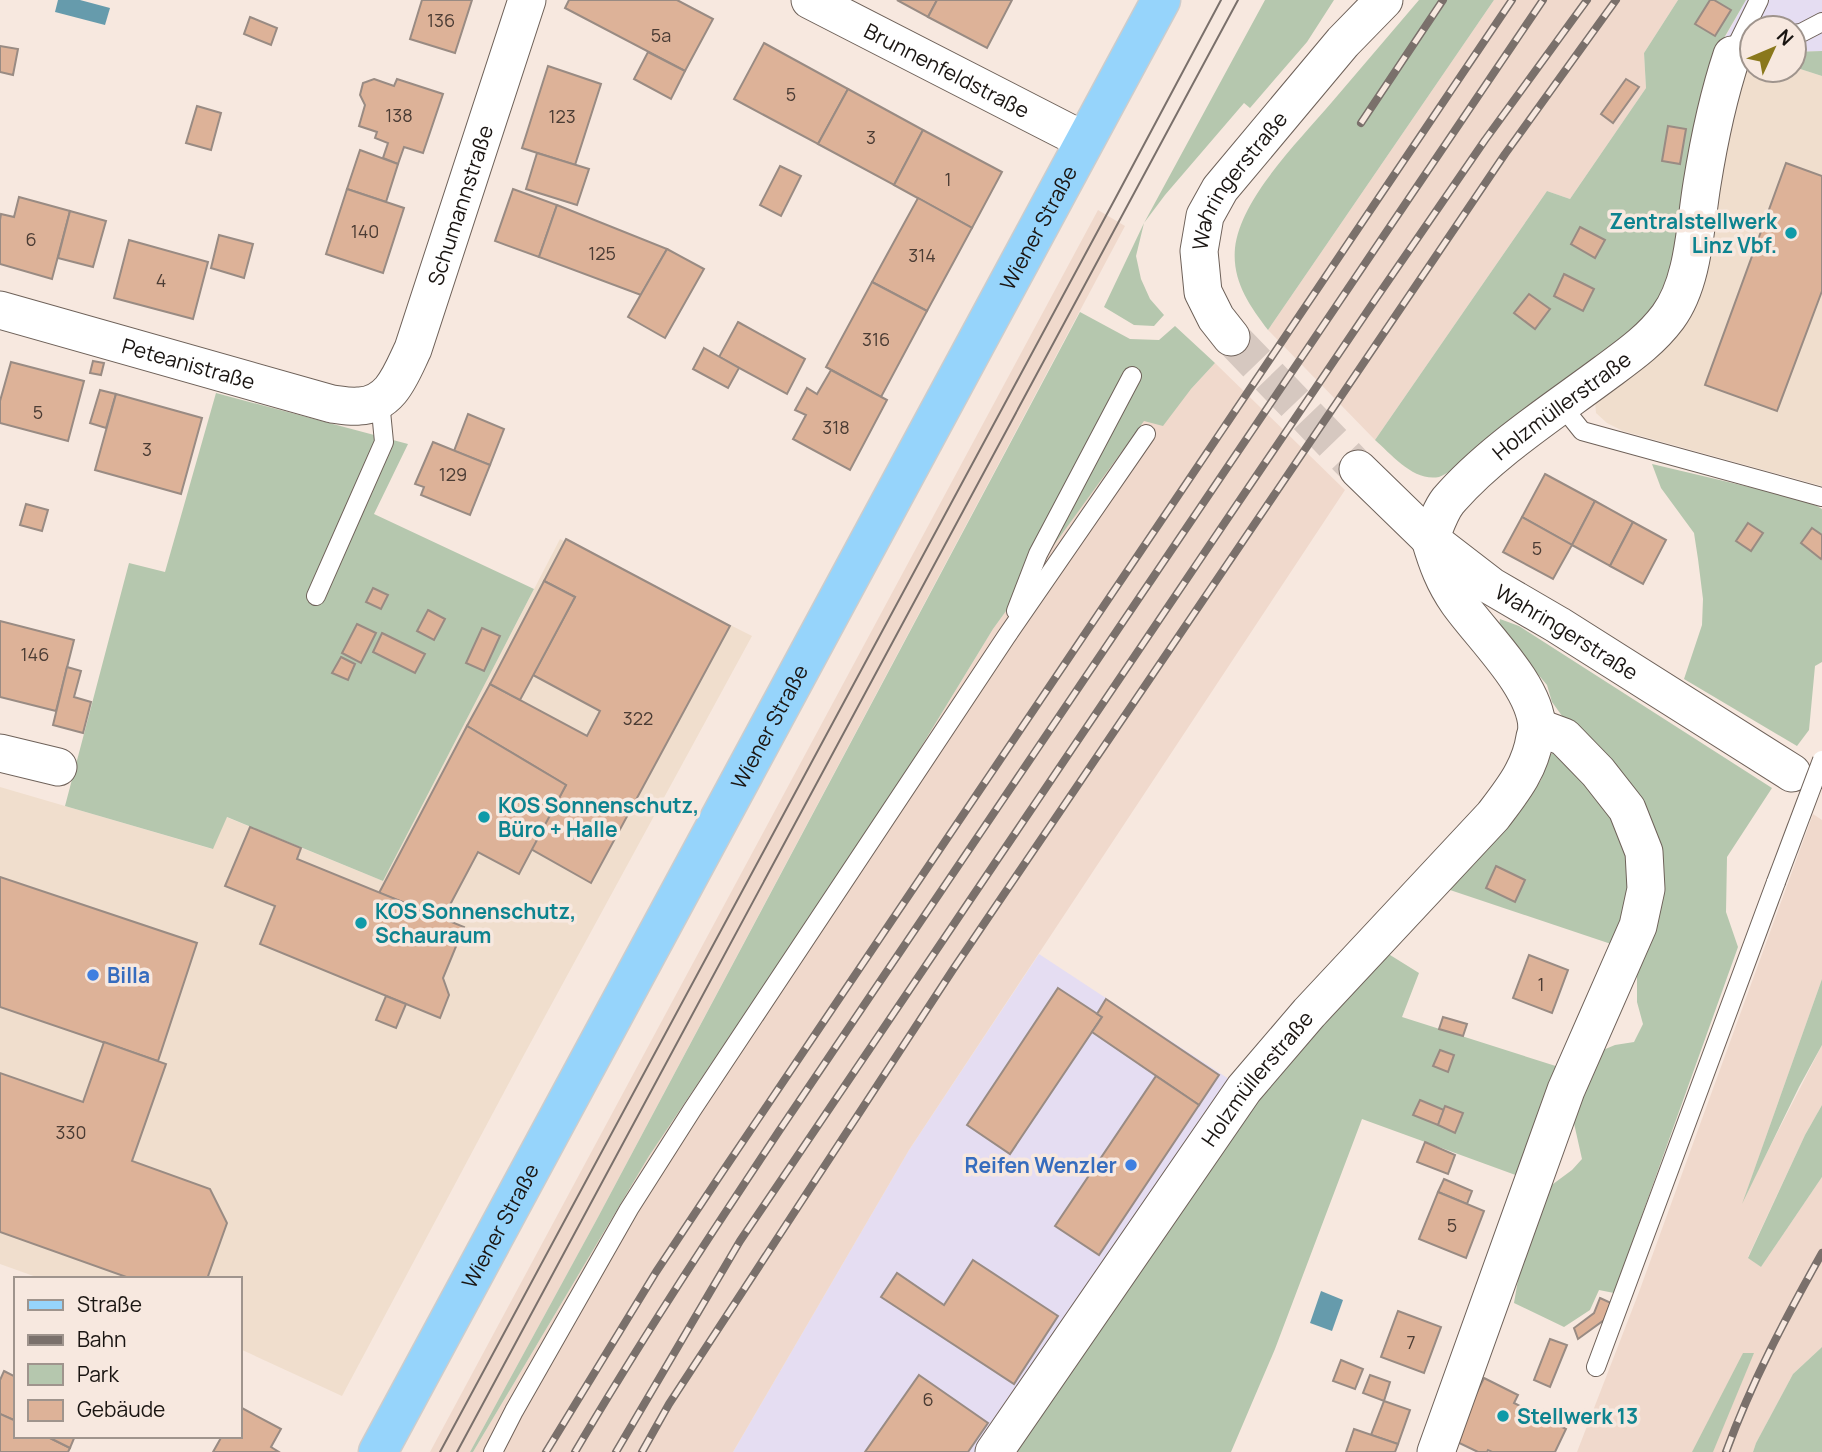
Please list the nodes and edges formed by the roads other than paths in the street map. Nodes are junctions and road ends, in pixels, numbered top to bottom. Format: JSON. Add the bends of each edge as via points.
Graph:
{"nodes":[{"id":1,"x":527,"y":0,"type":"edge"},
{"id":2,"x":810,"y":0,"type":"edge"},
{"id":3,"x":1161,"y":0,"type":"edge"},
{"id":4,"x":1363,"y":0,"type":"edge"},
{"id":5,"x":1384,"y":0,"type":"edge"},
{"id":6,"x":1343,"y":42,"type":"junction"},
{"id":7,"x":1738,"y":51,"type":"edge"},
{"id":8,"x":1085,"y":141,"type":"junction"},
{"id":9,"x":0,"y":310,"type":"edge"},
{"id":10,"x":1231,"y":337,"type":"tunnel mouth"},
{"id":11,"x":1132,"y":376,"type":"dead end"},
{"id":12,"x":380,"y":401,"type":"junction"},
{"id":13,"x":1562,"y":406,"type":"junction"},
{"id":14,"x":1146,"y":434,"type":"dead end"},
{"id":15,"x":1357,"y":469,"type":"tunnel mouth"},
{"id":16,"x":1822,"y":497,"type":"edge"},
{"id":17,"x":1430,"y":539,"type":"junction"},
{"id":18,"x":316,"y":596,"type":"dead end"},
{"id":19,"x":1006,"y":637,"type":"junction"},
{"id":20,"x":1537,"y":727,"type":"junction"},
{"id":21,"x":0,"y":753,"type":"edge"},
{"id":22,"x":58,"y":767,"type":"dead end"},
{"id":23,"x":1807,"y":767,"type":"edge"},
{"id":24,"x":1596,"y":1367,"type":"dead end"},
{"id":25,"x":378,"y":1452,"type":"edge"},
{"id":26,"x":493,"y":1452,"type":"edge"},
{"id":27,"x":994,"y":1452,"type":"edge"},
{"id":28,"x":1436,"y":1452,"type":"edge"}],
"edges":[{"from":1,"to":12,"type":"street","name":"Schumannstraße","via":[[413,349],[396,386]]},
{"from":2,"to":8,"type":"street","name":"Brunnenfeldstraße"},
{"from":3,"to":8,"type":"main road","name":"Wiener Straße"},
{"from":4,"to":6,"type":"street","name":"Wahringerstraße"},
{"from":5,"to":6,"type":"street","name":"Wahringerstraße"},
{"from":6,"to":10,"type":"street","name":"Wahringerstraße","via":[[1220,189],[1205,216],[1199,251],[1203,292]]},
{"from":7,"to":13,"type":"street","name":"Holzmüllerstraße","via":[[1721,88],[1691,260],[1670,314],[1649,340]]},
{"from":8,"to":25,"type":"main road","name":"Wiener Straße"},
{"from":9,"to":12,"type":"street","name":"Peteanistraße","via":[[332,404],[361,406]]},
{"from":11,"to":19,"type":"lane","via":[[1038,554]]},
{"from":12,"to":18,"type":"lane","via":[[384,442]]},
{"from":13,"to":16,"type":"lane","via":[[1582,430]]},
{"from":13,"to":17,"type":"street","name":"Holzmüllerstraße","via":[[1503,450],[1446,503]]},
{"from":14,"to":19,"type":"lane"},
{"from":15,"to":17,"type":"street","name":"Wahringerstraße"},
{"from":17,"to":20,"type":"street","name":"Holzmüllerstraße","via":[[1438,568],[1458,602],[1529,695]]},
{"from":17,"to":23,"type":"street","name":"Wahringerstraße","via":[[1491,586]]},
{"from":19,"to":26,"type":"lane","via":[[629,1209]]},
{"from":20,"to":27,"type":"street","name":"Holzmüllerstraße","via":[[1532,755],[1518,784],[1244,1090]]},
{"from":20,"to":28,"type":"street","via":[[1564,737],[1627,809],[1644,852],[1646,888],[1638,926],[1566,1090]]},
{"from":21,"to":22,"type":"street"},
{"from":23,"to":24,"type":"lane","bridge":true,"via":[[1776,882]]}]}
